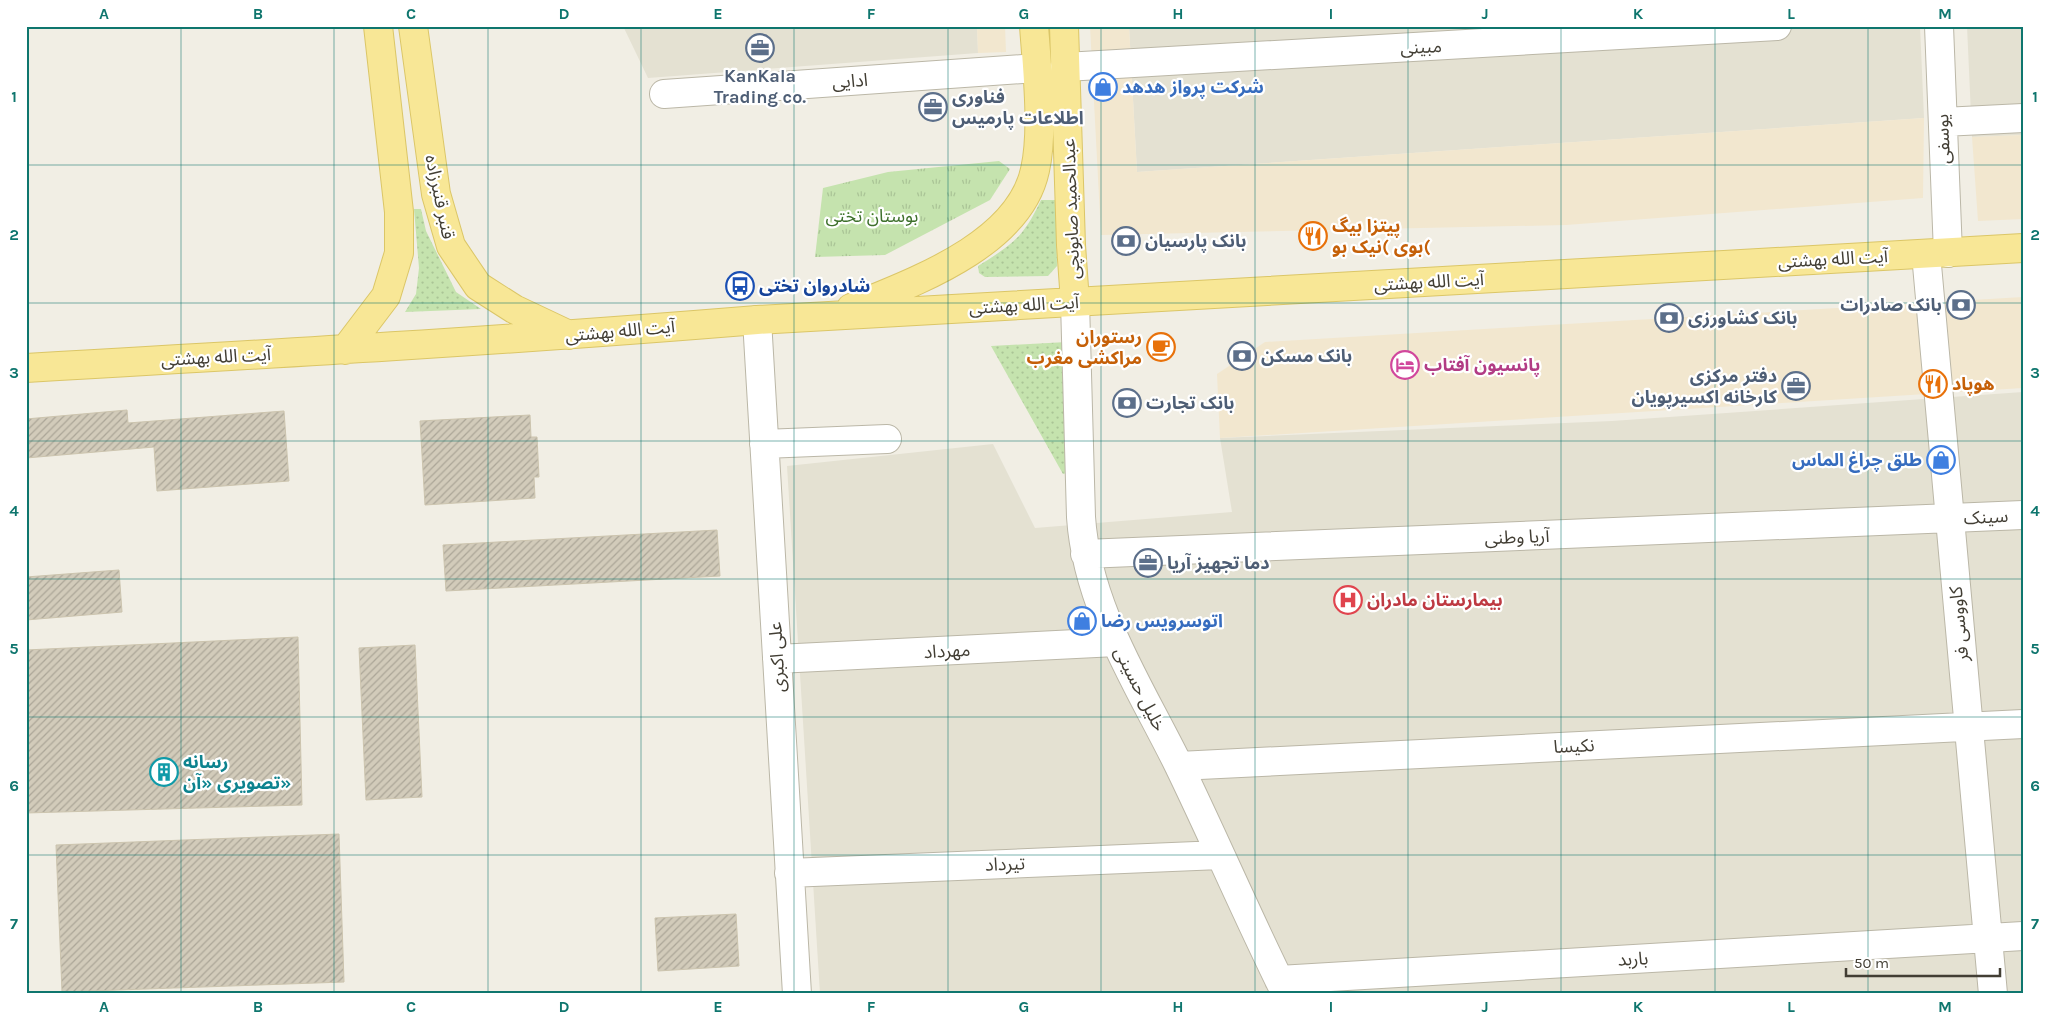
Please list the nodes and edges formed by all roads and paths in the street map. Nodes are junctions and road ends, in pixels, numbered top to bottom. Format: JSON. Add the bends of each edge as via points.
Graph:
{"nodes":[{"id":1,"x":378,"y":26,"type":"edge"},
{"id":2,"x":413,"y":26,"type":"edge"},
{"id":3,"x":1034,"y":26,"type":"edge"},
{"id":4,"x":1064,"y":26,"type":"edge"},
{"id":5,"x":1777,"y":26,"type":"edge"},
{"id":6,"x":1939,"y":26,"type":"edge"},
{"id":7,"x":1065,"y":67,"type":"junction"},
{"id":8,"x":1037,"y":68,"type":"junction"},
{"id":9,"x":664,"y":94,"type":"dead end"},
{"id":10,"x":2023,"y":118,"type":"edge"},
{"id":11,"x":1943,"y":122,"type":"junction"},
{"id":12,"x":2023,"y":248,"type":"edge"},
{"id":13,"x":1937,"y":253,"type":"junction"},
{"id":14,"x":1075,"y":302,"type":"junction"},
{"id":15,"x":832,"y":316,"type":"junction"},
{"id":16,"x":757,"y":320,"type":"junction"},
{"id":17,"x":570,"y":336,"type":"junction"},
{"id":18,"x":345,"y":350,"type":"junction"},
{"id":19,"x":26,"y":368,"type":"edge"},
{"id":20,"x":887,"y":439,"type":"dead end"},
{"id":21,"x":764,"y":444,"type":"junction"},
{"id":22,"x":2023,"y":515,"type":"edge"},
{"id":23,"x":1950,"y":519,"type":"junction"},
{"id":24,"x":1085,"y":554,"type":"junction"},
{"id":25,"x":1116,"y":642,"type":"junction"},
{"id":26,"x":777,"y":659,"type":"junction"},
{"id":27,"x":2023,"y":724,"type":"edge"},
{"id":28,"x":1969,"y":726,"type":"junction"},
{"id":29,"x":1179,"y":766,"type":"junction"},
{"id":30,"x":1220,"y":856,"type":"junction"},
{"id":31,"x":790,"y":872,"type":"junction"},
{"id":32,"x":2023,"y":936,"type":"edge"},
{"id":33,"x":1988,"y":937,"type":"junction"},
{"id":34,"x":1282,"y":987,"type":"edge"},
{"id":35,"x":797,"y":994,"type":"edge"},
{"id":36,"x":1992,"y":994,"type":"edge"}],
"edges":[{"from":1,"to":18,"type":"main road","via":[[399,212],[399,253],[386,296]]},
{"from":2,"to":17,"type":"main road","name":"قنبر قنبرزاده","via":[[436,194],[450,246],[478,286],[514,309]]},
{"from":3,"to":8,"type":"main road","name":"عبدالحمید صابونچی"},
{"from":4,"to":7,"type":"main road","name":"عبدالحمید صابونچی"},
{"from":5,"to":7,"type":"street","name":"مبینی"},
{"from":6,"to":11,"type":"street","name":"یوسفی"},
{"from":7,"to":8,"type":"main road"},
{"from":7,"to":14,"type":"main road","name":"عبدالحمید صابونچی"},
{"from":8,"to":9,"type":"street","name":"ادایی"},
{"from":8,"to":15,"type":"main road","name":"عبدالحمید صابونچی","via":[[1035,170],[1016,212],[992,235],[954,260]]},
{"from":10,"to":11,"type":"street"},
{"from":11,"to":13,"type":"street","name":"یوسفی"},
{"from":12,"to":13,"type":"main road","name":"آیت الله بهشتی"},
{"from":13,"to":14,"type":"main road","name":"آیت الله بهشتی"},
{"from":13,"to":23,"type":"street","name":"کاووسی فر"},
{"from":14,"to":15,"type":"main road","name":"آیت الله بهشتی"},
{"from":14,"to":24,"type":"street","name":"خلیل حسینی","via":[[1080,495]]},
{"from":15,"to":16,"type":"main road","name":"آیت الله بهشتی"},
{"from":16,"to":17,"type":"main road","name":"آیت الله بهشتی"},
{"from":16,"to":21,"type":"street","name":"علی‌ اکبری"},
{"from":17,"to":18,"type":"main road","name":"آیت الله بهشتی"},
{"from":18,"to":19,"type":"main road","name":"آیت الله بهشتی"},
{"from":20,"to":21,"type":"street"},
{"from":21,"to":26,"type":"street","name":"علی‌ اکبری"},
{"from":22,"to":23,"type":"street","name":"سینک"},
{"from":23,"to":24,"type":"street","name":"آریا وطنی"},
{"from":23,"to":28,"type":"street","name":"کاووسی فر"},
{"from":24,"to":25,"type":"street","name":"خلیل حسینی"},
{"from":25,"to":26,"type":"street","name":"مهرداد"},
{"from":25,"to":29,"type":"street","name":"خلیل حسینی"},
{"from":26,"to":31,"type":"street","name":"علی‌ اکبری"},
{"from":27,"to":28,"type":"street","name":"نکیسا"},
{"from":28,"to":29,"type":"street","name":"نکیسا"},
{"from":28,"to":33,"type":"street","name":"کاووسی فر"},
{"from":29,"to":30,"type":"street","name":"خلیل حسینی"},
{"from":30,"to":31,"type":"street","name":"تیرداد"},
{"from":30,"to":34,"type":"street","name":"خلیل حسینی"},
{"from":31,"to":35,"type":"street","name":"علی‌ اکبری"},
{"from":32,"to":33,"type":"street","name":"باربد"},
{"from":33,"to":34,"type":"street","name":"باربد"},
{"from":33,"to":36,"type":"street","name":"کاووسی فر"}]}
